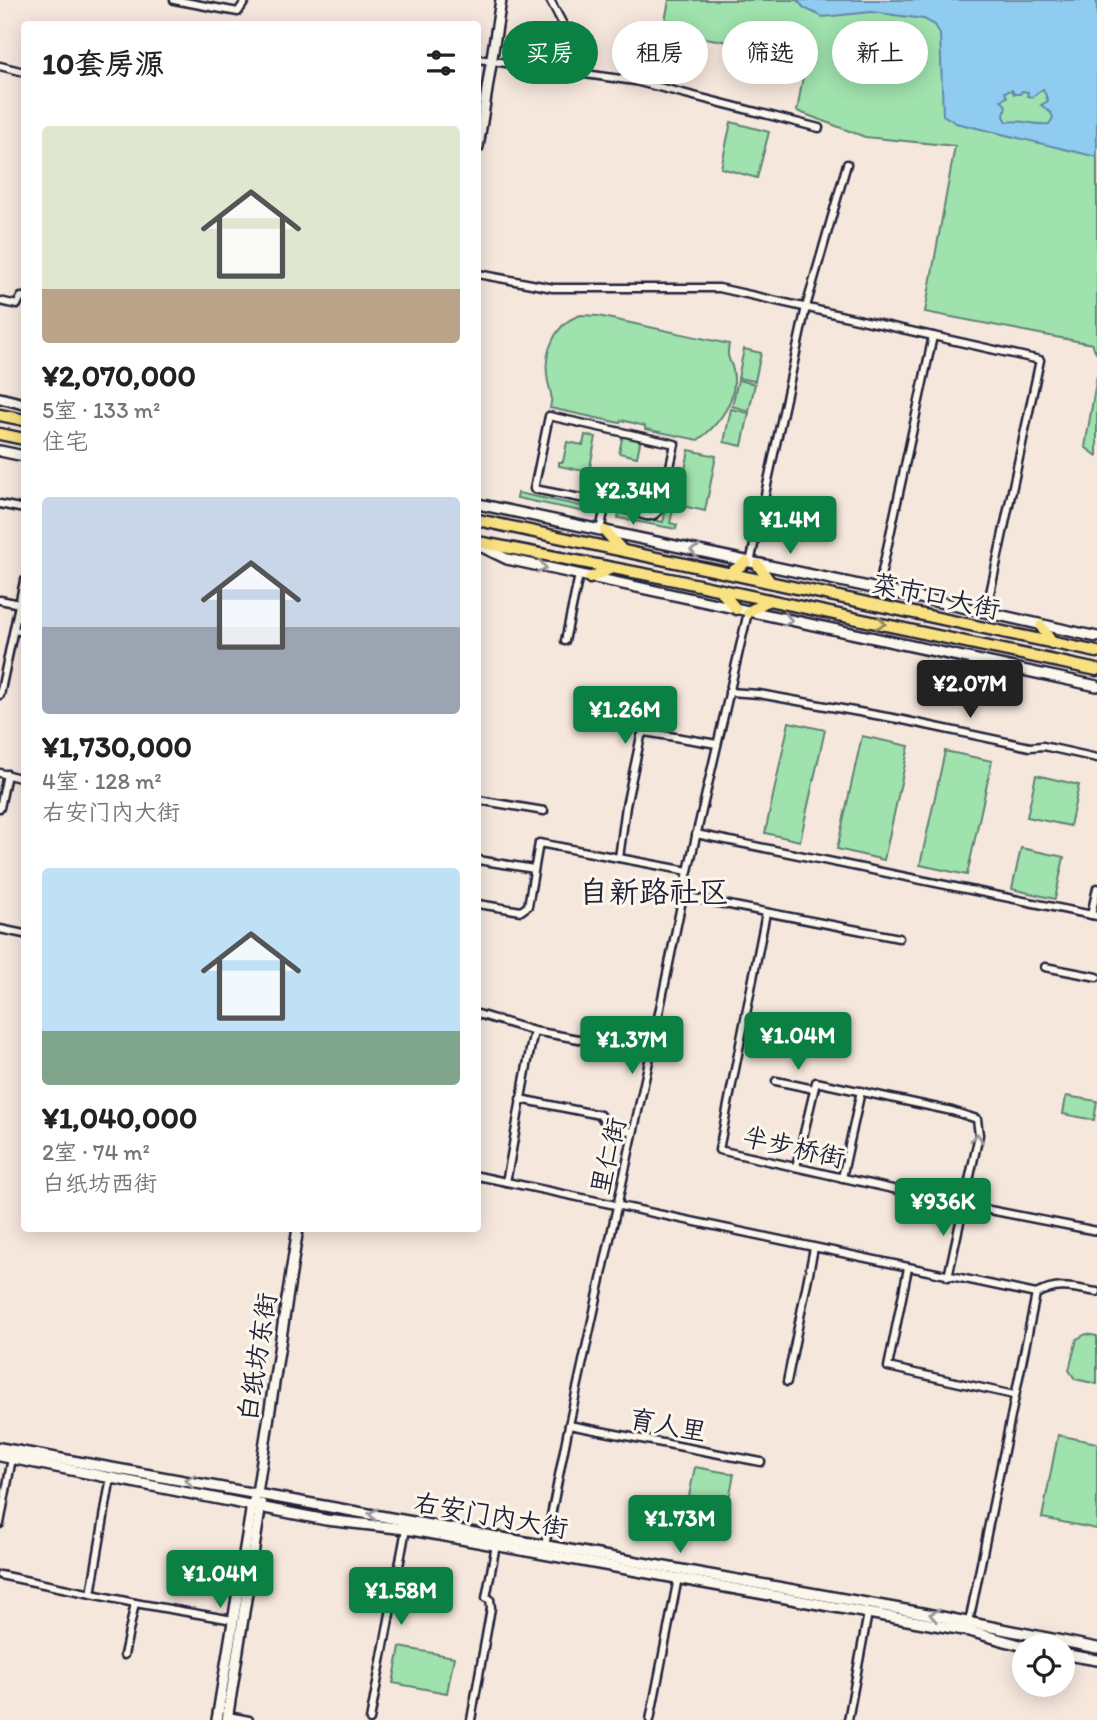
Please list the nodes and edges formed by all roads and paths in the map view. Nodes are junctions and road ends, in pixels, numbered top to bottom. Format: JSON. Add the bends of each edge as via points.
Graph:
{"nodes":[{"id":1,"x":174,"y":0,"type":"edge"},
{"id":2,"x":246,"y":0,"type":"edge"},
{"id":3,"x":502,"y":0,"type":"edge"},
{"id":4,"x":550,"y":0,"type":"edge"},
{"id":5,"x":561,"y":21,"type":"edge"},
{"id":6,"x":481,"y":60,"type":"edge"},
{"id":7,"x":491,"y":62,"type":"junction"},
{"id":8,"x":502,"y":63,"type":"edge"},
{"id":9,"x":0,"y":66,"type":"edge"},
{"id":10,"x":21,"y":71,"type":"edge"},
{"id":11,"x":598,"y":75,"type":"edge"},
{"id":12,"x":481,"y":127,"type":"edge"},
{"id":13,"x":819,"y":128,"type":"dead end"},
{"id":14,"x":847,"y":164,"type":"dead end"},
{"id":15,"x":481,"y":275,"type":"edge"},
{"id":16,"x":21,"y":297,"type":"edge"},
{"id":17,"x":0,"y":301,"type":"edge"},
{"id":18,"x":806,"y":307,"type":"junction"},
{"id":19,"x":933,"y":336,"type":"junction"},
{"id":20,"x":0,"y":398,"type":"edge"},
{"id":21,"x":21,"y":403,"type":"edge"},
{"id":22,"x":0,"y":415,"type":"edge"},
{"id":23,"x":21,"y":419,"type":"edge"},
{"id":24,"x":0,"y":434,"type":"edge"},
{"id":25,"x":21,"y":438,"type":"edge"},
{"id":26,"x":0,"y":451,"type":"edge"},
{"id":27,"x":21,"y":455,"type":"edge"},
{"id":28,"x":606,"y":503,"type":"junction"},
{"id":29,"x":0,"y":504,"type":"edge"},
{"id":30,"x":481,"y":505,"type":"edge"},
{"id":31,"x":21,"y":508,"type":"edge"},
{"id":32,"x":481,"y":521,"type":"edge"},
{"id":33,"x":603,"y":531,"type":"junction"},
{"id":34,"x":481,"y":544,"type":"edge"},
{"id":35,"x":481,"y":545,"type":"edge"},
{"id":36,"x":622,"y":550,"type":"junction"},
{"id":37,"x":752,"y":563,"type":"junction"},
{"id":38,"x":612,"y":568,"type":"junction"},
{"id":39,"x":730,"y":573,"type":"junction"},
{"id":40,"x":579,"y":575,"type":"junction"},
{"id":41,"x":590,"y":578,"type":"junction"},
{"id":42,"x":769,"y":582,"type":"junction"},
{"id":43,"x":720,"y":590,"type":"junction"},
{"id":44,"x":878,"y":590,"type":"junction"},
{"id":45,"x":21,"y":598,"type":"edge"},
{"id":46,"x":0,"y":600,"type":"edge"},
{"id":47,"x":769,"y":600,"type":"junction"},
{"id":48,"x":20,"y":604,"type":"junction"},
{"id":49,"x":736,"y":609,"type":"junction"},
{"id":50,"x":748,"y":612,"type":"junction"},
{"id":51,"x":986,"y":612,"type":"junction"},
{"id":52,"x":1041,"y":626,"type":"junction"},
{"id":53,"x":14,"y":630,"type":"junction"},
{"id":54,"x":21,"y":631,"type":"edge"},
{"id":55,"x":1097,"y":637,"type":"edge"},
{"id":56,"x":565,"y":641,"type":"dead end"},
{"id":57,"x":1052,"y":643,"type":"junction"},
{"id":58,"x":1097,"y":652,"type":"edge"},
{"id":59,"x":1097,"y":670,"type":"edge"},
{"id":60,"x":1097,"y":686,"type":"edge"},
{"id":61,"x":729,"y":692,"type":"junction"},
{"id":62,"x":0,"y":695,"type":"edge"},
{"id":63,"x":717,"y":744,"type":"junction"},
{"id":64,"x":1097,"y":758,"type":"edge"},
{"id":65,"x":4,"y":774,"type":"edge"},
{"id":66,"x":21,"y":778,"type":"edge"},
{"id":67,"x":481,"y":800,"type":"edge"},
{"id":68,"x":0,"y":808,"type":"edge"},
{"id":69,"x":544,"y":811,"type":"dead end"},
{"id":70,"x":696,"y":834,"type":"junction"},
{"id":71,"x":619,"y":858,"type":"junction"},
{"id":72,"x":481,"y":860,"type":"edge"},
{"id":73,"x":534,"y":869,"type":"junction"},
{"id":74,"x":688,"y":871,"type":"junction"},
{"id":75,"x":1097,"y":888,"type":"edge"},
{"id":76,"x":683,"y":896,"type":"junction"},
{"id":77,"x":481,"y":904,"type":"edge"},
{"id":78,"x":766,"y":913,"type":"junction"},
{"id":79,"x":1094,"y":916,"type":"edge"},
{"id":80,"x":0,"y":929,"type":"edge"},
{"id":81,"x":21,"y":933,"type":"edge"},
{"id":82,"x":899,"y":938,"type":"dead end"},
{"id":83,"x":1045,"y":967,"type":"dead end"},
{"id":84,"x":1097,"y":977,"type":"edge"},
{"id":85,"x":481,"y":1015,"type":"edge"},
{"id":86,"x":534,"y":1031,"type":"junction"},
{"id":87,"x":651,"y":1052,"type":"junction"},
{"id":88,"x":776,"y":1081,"type":"dead end"},
{"id":89,"x":814,"y":1089,"type":"junction"},
{"id":90,"x":862,"y":1091,"type":"junction"},
{"id":91,"x":520,"y":1099,"type":"junction"},
{"id":92,"x":633,"y":1132,"type":"junction"},
{"id":93,"x":796,"y":1167,"type":"junction"},
{"id":94,"x":481,"y":1177,"type":"edge"},
{"id":95,"x":842,"y":1178,"type":"junction"},
{"id":96,"x":506,"y":1182,"type":"junction"},
{"id":97,"x":964,"y":1205,"type":"junction"},
{"id":98,"x":616,"y":1206,"type":"junction"},
{"id":99,"x":1097,"y":1231,"type":"edge"},
{"id":100,"x":297,"y":1232,"type":"edge"},
{"id":101,"x":814,"y":1248,"type":"junction"},
{"id":102,"x":908,"y":1268,"type":"junction"},
{"id":103,"x":948,"y":1277,"type":"junction"},
{"id":104,"x":1097,"y":1292,"type":"edge"},
{"id":105,"x":1036,"y":1294,"type":"junction"},
{"id":106,"x":787,"y":1382,"type":"dead end"},
{"id":107,"x":1014,"y":1395,"type":"junction"},
{"id":108,"x":569,"y":1425,"type":"junction"},
{"id":109,"x":0,"y":1448,"type":"edge"},
{"id":110,"x":13,"y":1454,"type":"junction"},
{"id":111,"x":0,"y":1456,"type":"edge"},
{"id":112,"x":761,"y":1462,"type":"dead end"},
{"id":113,"x":111,"y":1476,"type":"junction"},
{"id":114,"x":257,"y":1493,"type":"junction"},
{"id":115,"x":257,"y":1506,"type":"junction"},
{"id":116,"x":0,"y":1524,"type":"edge"},
{"id":117,"x":406,"y":1529,"type":"junction"},
{"id":118,"x":496,"y":1545,"type":"junction"},
{"id":119,"x":545,"y":1546,"type":"junction"},
{"id":120,"x":0,"y":1575,"type":"edge"},
{"id":121,"x":678,"y":1578,"type":"junction"},
{"id":122,"x":91,"y":1594,"type":"junction"},
{"id":123,"x":135,"y":1603,"type":"junction"},
{"id":124,"x":868,"y":1613,"type":"junction"},
{"id":125,"x":233,"y":1620,"type":"junction"},
{"id":126,"x":969,"y":1622,"type":"junction"},
{"id":127,"x":1012,"y":1643,"type":"edge"},
{"id":128,"x":1097,"y":1648,"type":"edge"},
{"id":129,"x":124,"y":1655,"type":"dead end"},
{"id":130,"x":1075,"y":1656,"type":"edge"},
{"id":131,"x":1097,"y":1660,"type":"edge"},
{"id":132,"x":227,"y":1718,"type":"edge"},
{"id":133,"x":217,"y":1720,"type":"edge"},
{"id":134,"x":249,"y":1720,"type":"edge"},
{"id":135,"x":370,"y":1720,"type":"edge"},
{"id":136,"x":471,"y":1720,"type":"edge"},
{"id":137,"x":650,"y":1720,"type":"edge"},
{"id":138,"x":848,"y":1720,"type":"edge"}],
"edges":[{"from":1,"to":2,"type":"street","via":[[238,12]]},
{"from":3,"to":7,"type":"main road"},
{"from":4,"to":5,"type":"street"},
{"from":6,"to":7,"type":"street"},
{"from":7,"to":8,"type":"street"},
{"from":7,"to":12,"type":"main road"},
{"from":9,"to":10,"type":"street"},
{"from":11,"to":13,"type":"street","via":[[635,80]]},
{"from":14,"to":18,"type":"street"},
{"from":15,"to":18,"type":"street","via":[[553,288],[719,288]]},
{"from":16,"to":17,"type":"street","via":[[18,305]]},
{"from":18,"to":19,"type":"street"},
{"from":18,"to":37,"type":"street"},
{"from":19,"to":44,"type":"street"},
{"from":19,"to":51,"type":"street","via":[[1040,360]]},
{"from":20,"to":21,"type":"main road"},
{"from":22,"to":23,"type":"main road"},
{"from":24,"to":25,"type":"main road"},
{"from":26,"to":27,"type":"main road"},
{"from":28,"to":28,"type":"street","via":[[534,489],[550,416],[675,444],[658,514],[645,517]]},
{"from":28,"to":33,"type":"street"},
{"from":29,"to":31,"type":"street"},
{"from":30,"to":33,"type":"main road"},
{"from":32,"to":36,"type":"main road","name":"菜市口大街"},
{"from":33,"to":36,"type":"main road"},
{"from":37,"to":33,"type":"main road","one_way":true},
{"from":34,"to":38,"type":"main road","name":"菜市口大街"},
{"from":35,"to":40,"type":"main road","one_way":true,"via":[[508,559]]},
{"from":36,"to":39,"type":"main road","name":"菜市口大街"},
{"from":37,"to":39,"type":"main road"},
{"from":37,"to":42,"type":"main road"},
{"from":37,"to":44,"type":"main road"},
{"from":38,"to":41,"type":"main road"},
{"from":38,"to":43,"type":"main road","name":"菜市口大街"},
{"from":39,"to":42,"type":"main road","name":"菜市口大街"},
{"from":40,"to":41,"type":"main road"},
{"from":40,"to":56,"type":"street"},
{"from":41,"to":49,"type":"main road"},
{"from":42,"to":57,"type":"main road","name":"菜市口大街"},
{"from":43,"to":47,"type":"main road","name":"菜市口大街"},
{"from":43,"to":49,"type":"main road"},
{"from":44,"to":51,"type":"main road"},
{"from":45,"to":48,"type":"street"},
{"from":46,"to":48,"type":"street"},
{"from":47,"to":50,"type":"main road"},
{"from":47,"to":59,"type":"main road","name":"菜市口大街","one_way":true},
{"from":48,"to":53,"type":"street"},
{"from":49,"to":50,"type":"main road"},
{"from":50,"to":60,"type":"main road","one_way":true},
{"from":50,"to":61,"type":"street","name":"里仁街"},
{"from":51,"to":52,"type":"main road"},
{"from":52,"to":55,"type":"main road"},
{"from":52,"to":57,"type":"main road"},
{"from":53,"to":54,"type":"street"},
{"from":53,"to":62,"type":"street"},
{"from":57,"to":58,"type":"main road","name":"菜市口大街"},
{"from":61,"to":63,"type":"street","name":"里仁街"},
{"from":61,"to":64,"type":"street"},
{"from":63,"to":70,"type":"street","name":"里仁街"},
{"from":63,"to":71,"type":"street","via":[[642,734]]},
{"from":65,"to":66,"type":"street"},
{"from":65,"to":68,"type":"street"},
{"from":67,"to":69,"type":"street"},
{"from":70,"to":74,"type":"street","name":"里仁街"},
{"from":70,"to":79,"type":"street"},
{"from":71,"to":73,"type":"street","via":[[539,843]]},
{"from":71,"to":74,"type":"street"},
{"from":72,"to":73,"type":"street"},
{"from":73,"to":77,"type":"street","via":[[524,909]]},
{"from":74,"to":76,"type":"street","name":"里仁街"},
{"from":75,"to":79,"type":"street"},
{"from":76,"to":78,"type":"street"},
{"from":76,"to":87,"type":"street","name":"里仁街"},
{"from":78,"to":82,"type":"street"},
{"from":78,"to":93,"type":"street","name":"半步桥街","via":[[719,1150]]},
{"from":80,"to":81,"type":"street"},
{"from":83,"to":84,"type":"street"},
{"from":85,"to":86,"type":"street"},
{"from":86,"to":87,"type":"street"},
{"from":86,"to":91,"type":"street"},
{"from":87,"to":92,"type":"street","name":"里仁街"},
{"from":88,"to":89,"type":"street"},
{"from":89,"to":90,"type":"street","via":[[816,1082]]},
{"from":89,"to":93,"type":"street"},
{"from":90,"to":95,"type":"street"},
{"from":97,"to":90,"type":"street","one_way":true,"via":[[979,1135],[976,1119]]},
{"from":91,"to":92,"type":"street","via":[[600,1115],[607,1126]]},
{"from":91,"to":96,"type":"street"},
{"from":92,"to":98,"type":"street","name":"里仁街"},
{"from":93,"to":95,"type":"street","name":"半步桥街"},
{"from":94,"to":96,"type":"street"},
{"from":95,"to":97,"type":"street","name":"半步桥街"},
{"from":96,"to":98,"type":"street"},
{"from":97,"to":99,"type":"street","name":"半步桥街"},
{"from":97,"to":103,"type":"street"},
{"from":98,"to":101,"type":"street"},
{"from":98,"to":108,"type":"street","name":"里仁街"},
{"from":100,"to":114,"type":"main road","name":"白纸坊东街"},
{"from":101,"to":102,"type":"street"},
{"from":101,"to":106,"type":"street"},
{"from":102,"to":103,"type":"street"},
{"from":102,"to":107,"type":"street","via":[[888,1367]]},
{"from":103,"to":105,"type":"street"},
{"from":104,"to":105,"type":"street","via":[[1050,1287]]},
{"from":105,"to":107,"type":"street"},
{"from":107,"to":126,"type":"street"},
{"from":108,"to":112,"type":"street","name":"育人里"},
{"from":108,"to":119,"type":"street","name":"里仁街"},
{"from":109,"to":110,"type":"main road","name":"右安门内大街"},
{"from":110,"to":111,"type":"main road","name":"右安门内大街"},
{"from":110,"to":113,"type":"main road","name":"右安门内大街"},
{"from":114,"to":110,"type":"main road","name":"右安门内大街","one_way":true},
{"from":110,"to":116,"type":"street"},
{"from":113,"to":115,"type":"main road","name":"右安门内大街"},
{"from":113,"to":122,"type":"street"},
{"from":114,"to":115,"type":"main road"},
{"from":119,"to":114,"type":"main road","name":"右安门内大街","one_way":true},
{"from":115,"to":117,"type":"main road","name":"右安门内大街"},
{"from":115,"to":125,"type":"main road"},
{"from":115,"to":132,"type":"main road"},
{"from":117,"to":118,"type":"main road","name":"右安门内大街"},
{"from":117,"to":135,"type":"street"},
{"from":118,"to":121,"type":"main road","name":"右安门内大街"},
{"from":118,"to":136,"type":"street","via":[[486,1598],[491,1608]]},
{"from":126,"to":119,"type":"main road","name":"右安门内大街","one_way":true},
{"from":120,"to":122,"type":"street"},
{"from":121,"to":124,"type":"main road","name":"右安门内大街"},
{"from":121,"to":137,"type":"street"},
{"from":122,"to":123,"type":"street"},
{"from":123,"to":125,"type":"street"},
{"from":123,"to":129,"type":"street"},
{"from":124,"to":127,"type":"main road","name":"右安门内大街"},
{"from":124,"to":138,"type":"street"},
{"from":125,"to":133,"type":"main road"},
{"from":126,"to":128,"type":"main road","name":"右安门内大街"},
{"from":130,"to":131,"type":"main road"},
{"from":132,"to":134,"type":"street"}]}
